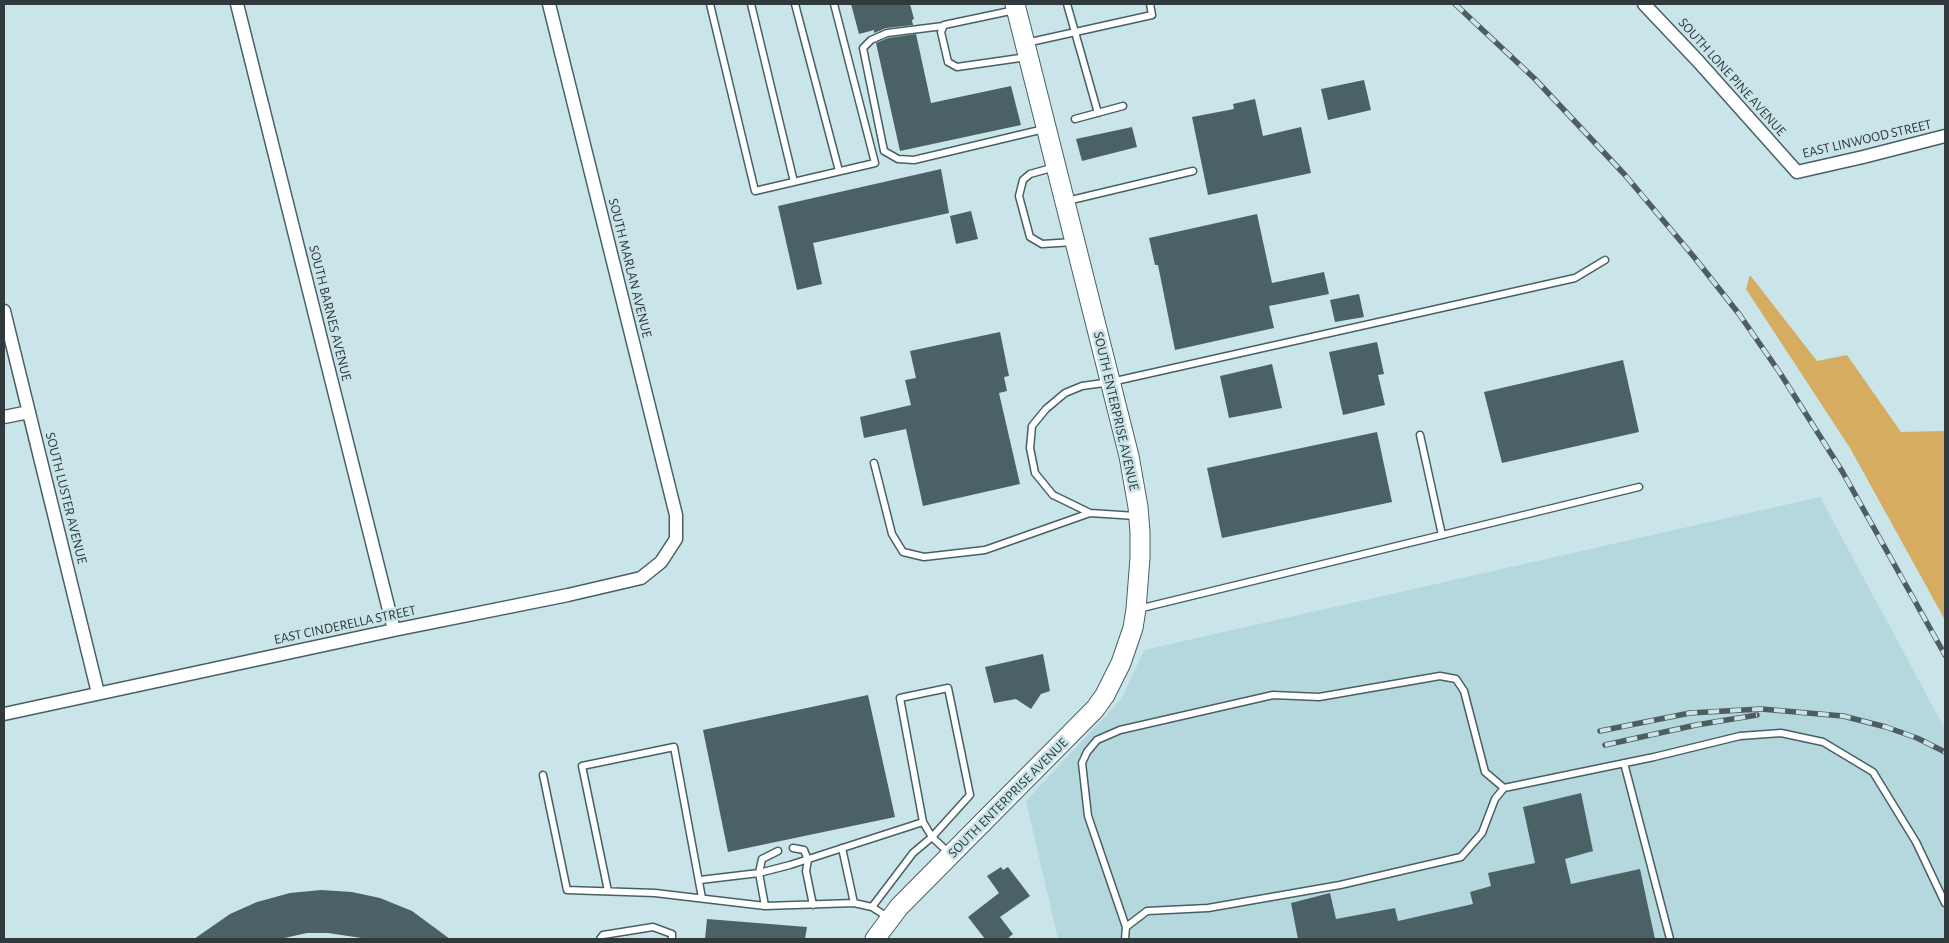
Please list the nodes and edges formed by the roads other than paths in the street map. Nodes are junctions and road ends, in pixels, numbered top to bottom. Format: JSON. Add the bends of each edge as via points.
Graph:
{"nodes":[{"id":1,"x":237,"y":4,"type":"edge"},
{"id":2,"x":549,"y":4,"type":"edge"},
{"id":3,"x":710,"y":4,"type":"edge"},
{"id":4,"x":751,"y":4,"type":"edge"},
{"id":5,"x":795,"y":4,"type":"edge"},
{"id":6,"x":834,"y":4,"type":"edge"},
{"id":7,"x":1067,"y":4,"type":"edge"},
{"id":8,"x":1150,"y":4,"type":"edge"},
{"id":9,"x":1644,"y":4,"type":"edge"},
{"id":10,"x":1015,"y":7,"type":"edge"},
{"id":11,"x":944,"y":26,"type":"junction"},
{"id":12,"x":1075,"y":32,"type":"junction"},
{"id":13,"x":1026,"y":50,"type":"junction"},
{"id":14,"x":1123,"y":106,"type":"dead end"},
{"id":15,"x":1098,"y":113,"type":"junction"},
{"id":16,"x":1075,"y":119,"type":"dead end"},
{"id":17,"x":1046,"y":129,"type":"junction"},
{"id":18,"x":1945,"y":136,"type":"edge"},
{"id":19,"x":1056,"y":166,"type":"junction"},
{"id":20,"x":1193,"y":171,"type":"dead end"},
{"id":21,"x":839,"y":172,"type":"junction"},
{"id":22,"x":1796,"y":172,"type":"joint"},
{"id":23,"x":794,"y":182,"type":"junction"},
{"id":24,"x":1065,"y":201,"type":"junction"},
{"id":25,"x":1075,"y":242,"type":"junction"},
{"id":26,"x":1605,"y":260,"type":"dead end"},
{"id":27,"x":4,"y":310,"type":"edge"},
{"id":28,"x":1111,"y":382,"type":"junction"},
{"id":29,"x":29,"y":412,"type":"junction"},
{"id":30,"x":4,"y":418,"type":"edge"},
{"id":31,"x":1420,"y":435,"type":"dead end"},
{"id":32,"x":874,"y":462,"type":"dead end"},
{"id":33,"x":1639,"y":487,"type":"dead end"},
{"id":34,"x":1090,"y":513,"type":"junction"},
{"id":35,"x":1138,"y":516,"type":"junction"},
{"id":36,"x":1442,"y":535,"type":"junction"},
{"id":37,"x":676,"y":540,"type":"joint"},
{"id":38,"x":1136,"y":609,"type":"junction"},
{"id":39,"x":394,"y":630,"type":"junction"},
{"id":40,"x":98,"y":694,"type":"junction"},
{"id":41,"x":4,"y":714,"type":"edge"},
{"id":42,"x":1624,"y":763,"type":"junction"},
{"id":43,"x":543,"y":775,"type":"dead end"},
{"id":44,"x":1504,"y":788,"type":"junction"},
{"id":45,"x":923,"y":822,"type":"junction"},
{"id":46,"x":932,"y":837,"type":"junction"},
{"id":47,"x":793,"y":848,"type":"dead end"},
{"id":48,"x":842,"y":848,"type":"junction"},
{"id":49,"x":778,"y":851,"type":"dead end"},
{"id":50,"x":951,"y":856,"type":"junction"},
{"id":51,"x":808,"y":860,"type":"junction"},
{"id":52,"x":759,"y":873,"type":"junction"},
{"id":53,"x":700,"y":880,"type":"junction"},
{"id":54,"x":608,"y":891,"type":"junction"},
{"id":55,"x":702,"y":898,"type":"junction"},
{"id":56,"x":854,"y":903,"type":"junction"},
{"id":57,"x":1945,"y":903,"type":"edge"},
{"id":58,"x":813,"y":905,"type":"junction"},
{"id":59,"x":765,"y":906,"type":"junction"},
{"id":60,"x":872,"y":907,"type":"junction"},
{"id":61,"x":890,"y":918,"type":"junction"},
{"id":62,"x":1126,"y":927,"type":"junction"},
{"id":63,"x":600,"y":939,"type":"edge"},
{"id":64,"x":672,"y":939,"type":"edge"},
{"id":65,"x":875,"y":939,"type":"edge"},
{"id":66,"x":1124,"y":939,"type":"edge"},
{"id":67,"x":1670,"y":939,"type":"edge"}],
"edges":[{"from":1,"to":39,"type":"street","name":"SOUTH BARNES AVENUE"},
{"from":2,"to":37,"type":"street","name":"SOUTH MARLAN AVENUE","via":[[672,498]]},
{"from":3,"to":23,"type":"lane","via":[[755,191]]},
{"from":4,"to":23,"type":"lane"},
{"from":5,"to":21,"type":"lane"},
{"from":6,"to":21,"type":"lane","via":[[876,163]]},
{"from":7,"to":12,"type":"lane"},
{"from":8,"to":12,"type":"lane","via":[[1152,15]]},
{"from":9,"to":22,"type":"street","name":"SOUTH LONE PINE AVENUE"},
{"from":10,"to":11,"type":"lane"},
{"from":10,"to":13,"type":"street","name":"SOUTH ENTERPRISE AVENUE"},
{"from":11,"to":13,"type":"lane","via":[[941,32],[948,62],[957,67]]},
{"from":11,"to":17,"type":"lane","via":[[887,33],[871,40],[863,48],[884,151],[898,159],[914,160]]},
{"from":12,"to":13,"type":"lane"},
{"from":12,"to":15,"type":"lane"},
{"from":13,"to":17,"type":"street","name":"SOUTH ENTERPRISE AVENUE"},
{"from":14,"to":15,"type":"lane"},
{"from":15,"to":16,"type":"lane"},
{"from":17,"to":19,"type":"street","name":"SOUTH ENTERPRISE AVENUE"},
{"from":18,"to":22,"type":"street","name":"EAST LINWOOD STREET"},
{"from":19,"to":24,"type":"street","name":"SOUTH ENTERPRISE AVENUE"},
{"from":19,"to":25,"type":"lane","via":[[1030,174],[1023,180],[1019,196],[1030,237],[1042,244]]},
{"from":20,"to":24,"type":"lane"},
{"from":21,"to":23,"type":"lane"},
{"from":24,"to":25,"type":"street","name":"SOUTH ENTERPRISE AVENUE"},
{"from":25,"to":28,"type":"street","name":"SOUTH ENTERPRISE AVENUE"},
{"from":26,"to":28,"type":"lane","via":[[1575,278]]},
{"from":27,"to":29,"type":"street","name":"SOUTH LUSTER AVENUE"},
{"from":28,"to":34,"type":"lane","via":[[1082,386],[1065,393],[1046,408],[1032,426],[1030,448],[1035,473],[1053,495]]},
{"from":28,"to":35,"type":"street","name":"SOUTH ENTERPRISE AVENUE","via":[[1129,456]]},
{"from":29,"to":30,"type":"street"},
{"from":29,"to":40,"type":"street","name":"SOUTH LUSTER AVENUE"},
{"from":31,"to":36,"type":"lane"},
{"from":32,"to":34,"type":"lane","via":[[892,534],[903,552],[924,556],[985,550]]},
{"from":33,"to":36,"type":"lane"},
{"from":34,"to":35,"type":"lane"},
{"from":35,"to":38,"type":"street","name":"SOUTH ENTERPRISE AVENUE","via":[[1140,558]]},
{"from":36,"to":38,"type":"lane"},
{"from":37,"to":39,"type":"street","name":"EAST CINDERELLA STREET","via":[[660,562],[641,578]]},
{"from":38,"to":50,"type":"street","name":"SOUTH ENTERPRISE AVENUE","via":[[1121,663],[1095,709]]},
{"from":39,"to":40,"type":"street","name":"EAST CINDERELLA STREET"},
{"from":40,"to":41,"type":"street","name":"EAST CINDERELLA STREET"},
{"from":42,"to":44,"type":"lane"},
{"from":42,"to":57,"type":"lane","via":[[1740,736],[1781,732],[1822,742],[1873,772],[1916,842]]},
{"from":42,"to":67,"type":"lane"},
{"from":43,"to":54,"type":"lane","via":[[567,890]]},
{"from":44,"to":62,"type":"lane","via":[[1495,799],[1482,833],[1462,857],[1340,885],[1227,905],[1147,912]]},
{"from":44,"to":62,"type":"lane","via":[[1485,772],[1464,691],[1456,679],[1440,676],[1319,697],[1273,694],[1120,730],[1096,740],[1082,763],[1088,816]]},
{"from":45,"to":46,"type":"lane"},
{"from":45,"to":46,"type":"lane","via":[[900,698],[948,688],[970,795]]},
{"from":45,"to":48,"type":"lane"},
{"from":46,"to":50,"type":"lane"},
{"from":46,"to":60,"type":"lane","via":[[913,853]]},
{"from":47,"to":51,"type":"lane","via":[[804,850]]},
{"from":48,"to":51,"type":"lane"},
{"from":48,"to":56,"type":"lane"},
{"from":49,"to":52,"type":"lane","via":[[762,859]]},
{"from":50,"to":61,"type":"street","name":"SOUTH ENTERPRISE AVENUE"},
{"from":51,"to":52,"type":"lane"},
{"from":51,"to":58,"type":"lane","via":[[806,871]]},
{"from":52,"to":53,"type":"lane"},
{"from":52,"to":59,"type":"lane"},
{"from":53,"to":54,"type":"lane","via":[[674,747],[582,766]]},
{"from":53,"to":55,"type":"lane"},
{"from":54,"to":55,"type":"lane"},
{"from":55,"to":59,"type":"lane"},
{"from":56,"to":58,"type":"lane"},
{"from":56,"to":60,"type":"lane"},
{"from":58,"to":59,"type":"lane"},
{"from":60,"to":61,"type":"lane"},
{"from":61,"to":65,"type":"street","name":"SOUTH ENTERPRISE AVENUE"},
{"from":62,"to":66,"type":"lane"},
{"from":63,"to":64,"type":"lane","via":[[603,935],[653,927],[672,934]]}]}
